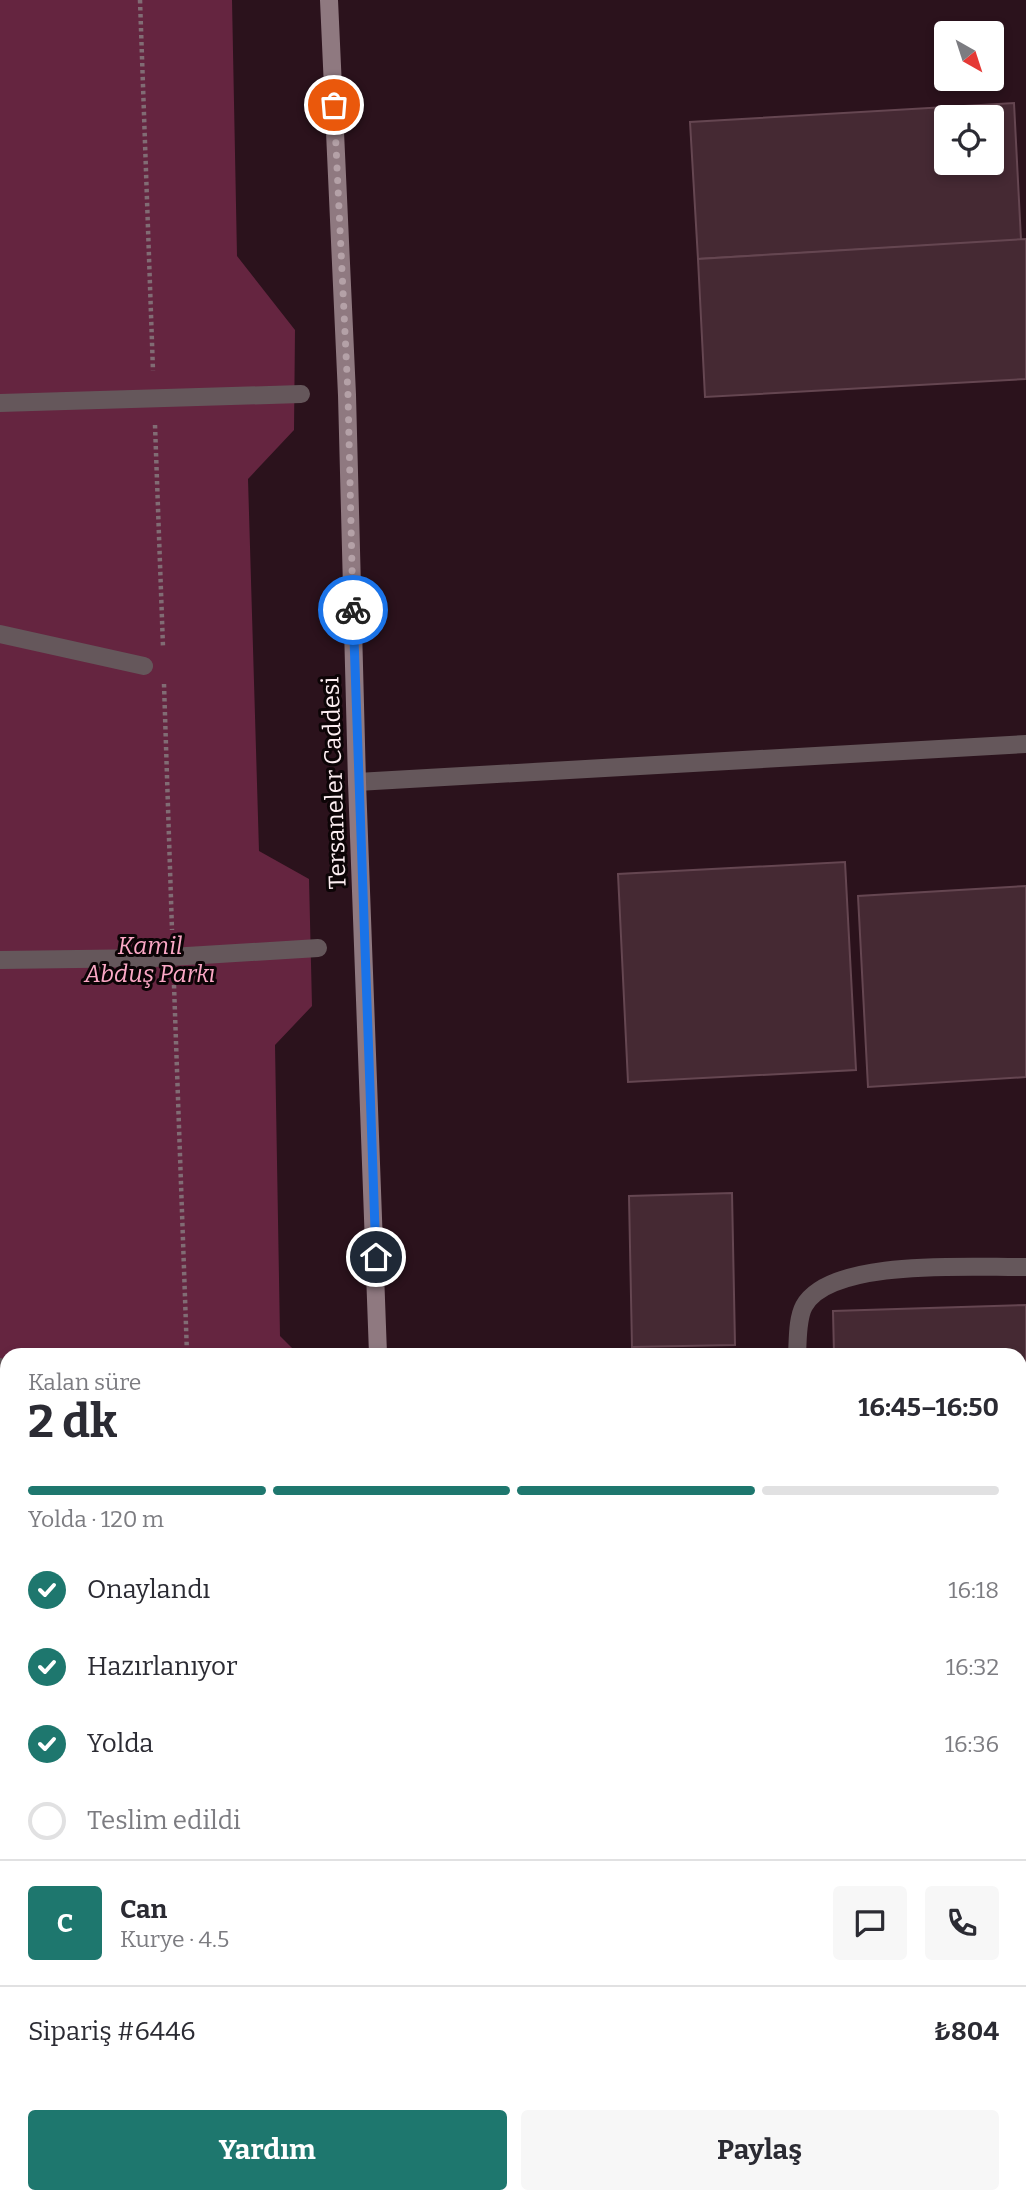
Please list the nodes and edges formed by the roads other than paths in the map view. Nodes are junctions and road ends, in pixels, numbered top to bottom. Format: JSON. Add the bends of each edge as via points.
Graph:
{"nodes":[{"id":1,"x":329,"y":0,"type":"edge"},
{"id":2,"x":301,"y":394,"type":"dead end"},
{"id":3,"x":0,"y":403,"type":"edge"},
{"id":4,"x":0,"y":634,"type":"edge"},
{"id":5,"x":144,"y":666,"type":"dead end"},
{"id":6,"x":1026,"y":744,"type":"edge"},
{"id":7,"x":357,"y":782,"type":"junction"},
{"id":8,"x":318,"y":948,"type":"dead end"},
{"id":9,"x":0,"y":960,"type":"edge"},
{"id":10,"x":1026,"y":1267,"type":"edge"},
{"id":11,"x":378,"y":1348,"type":"edge"},
{"id":12,"x":798,"y":1348,"type":"edge"}],
"edges":[{"from":1,"to":7,"type":"main road","name":"Tersaneler Caddesi","via":[[348,395]]},
{"from":2,"to":3,"type":"street"},
{"from":4,"to":5,"type":"street"},
{"from":6,"to":7,"type":"street"},
{"from":7,"to":11,"type":"main road","name":"Tersaneler Caddesi"},
{"from":8,"to":9,"type":"street","via":[[154,958]]},
{"from":10,"to":12,"type":"street","via":[[897,1269],[833,1282],[804,1306]]}]}
